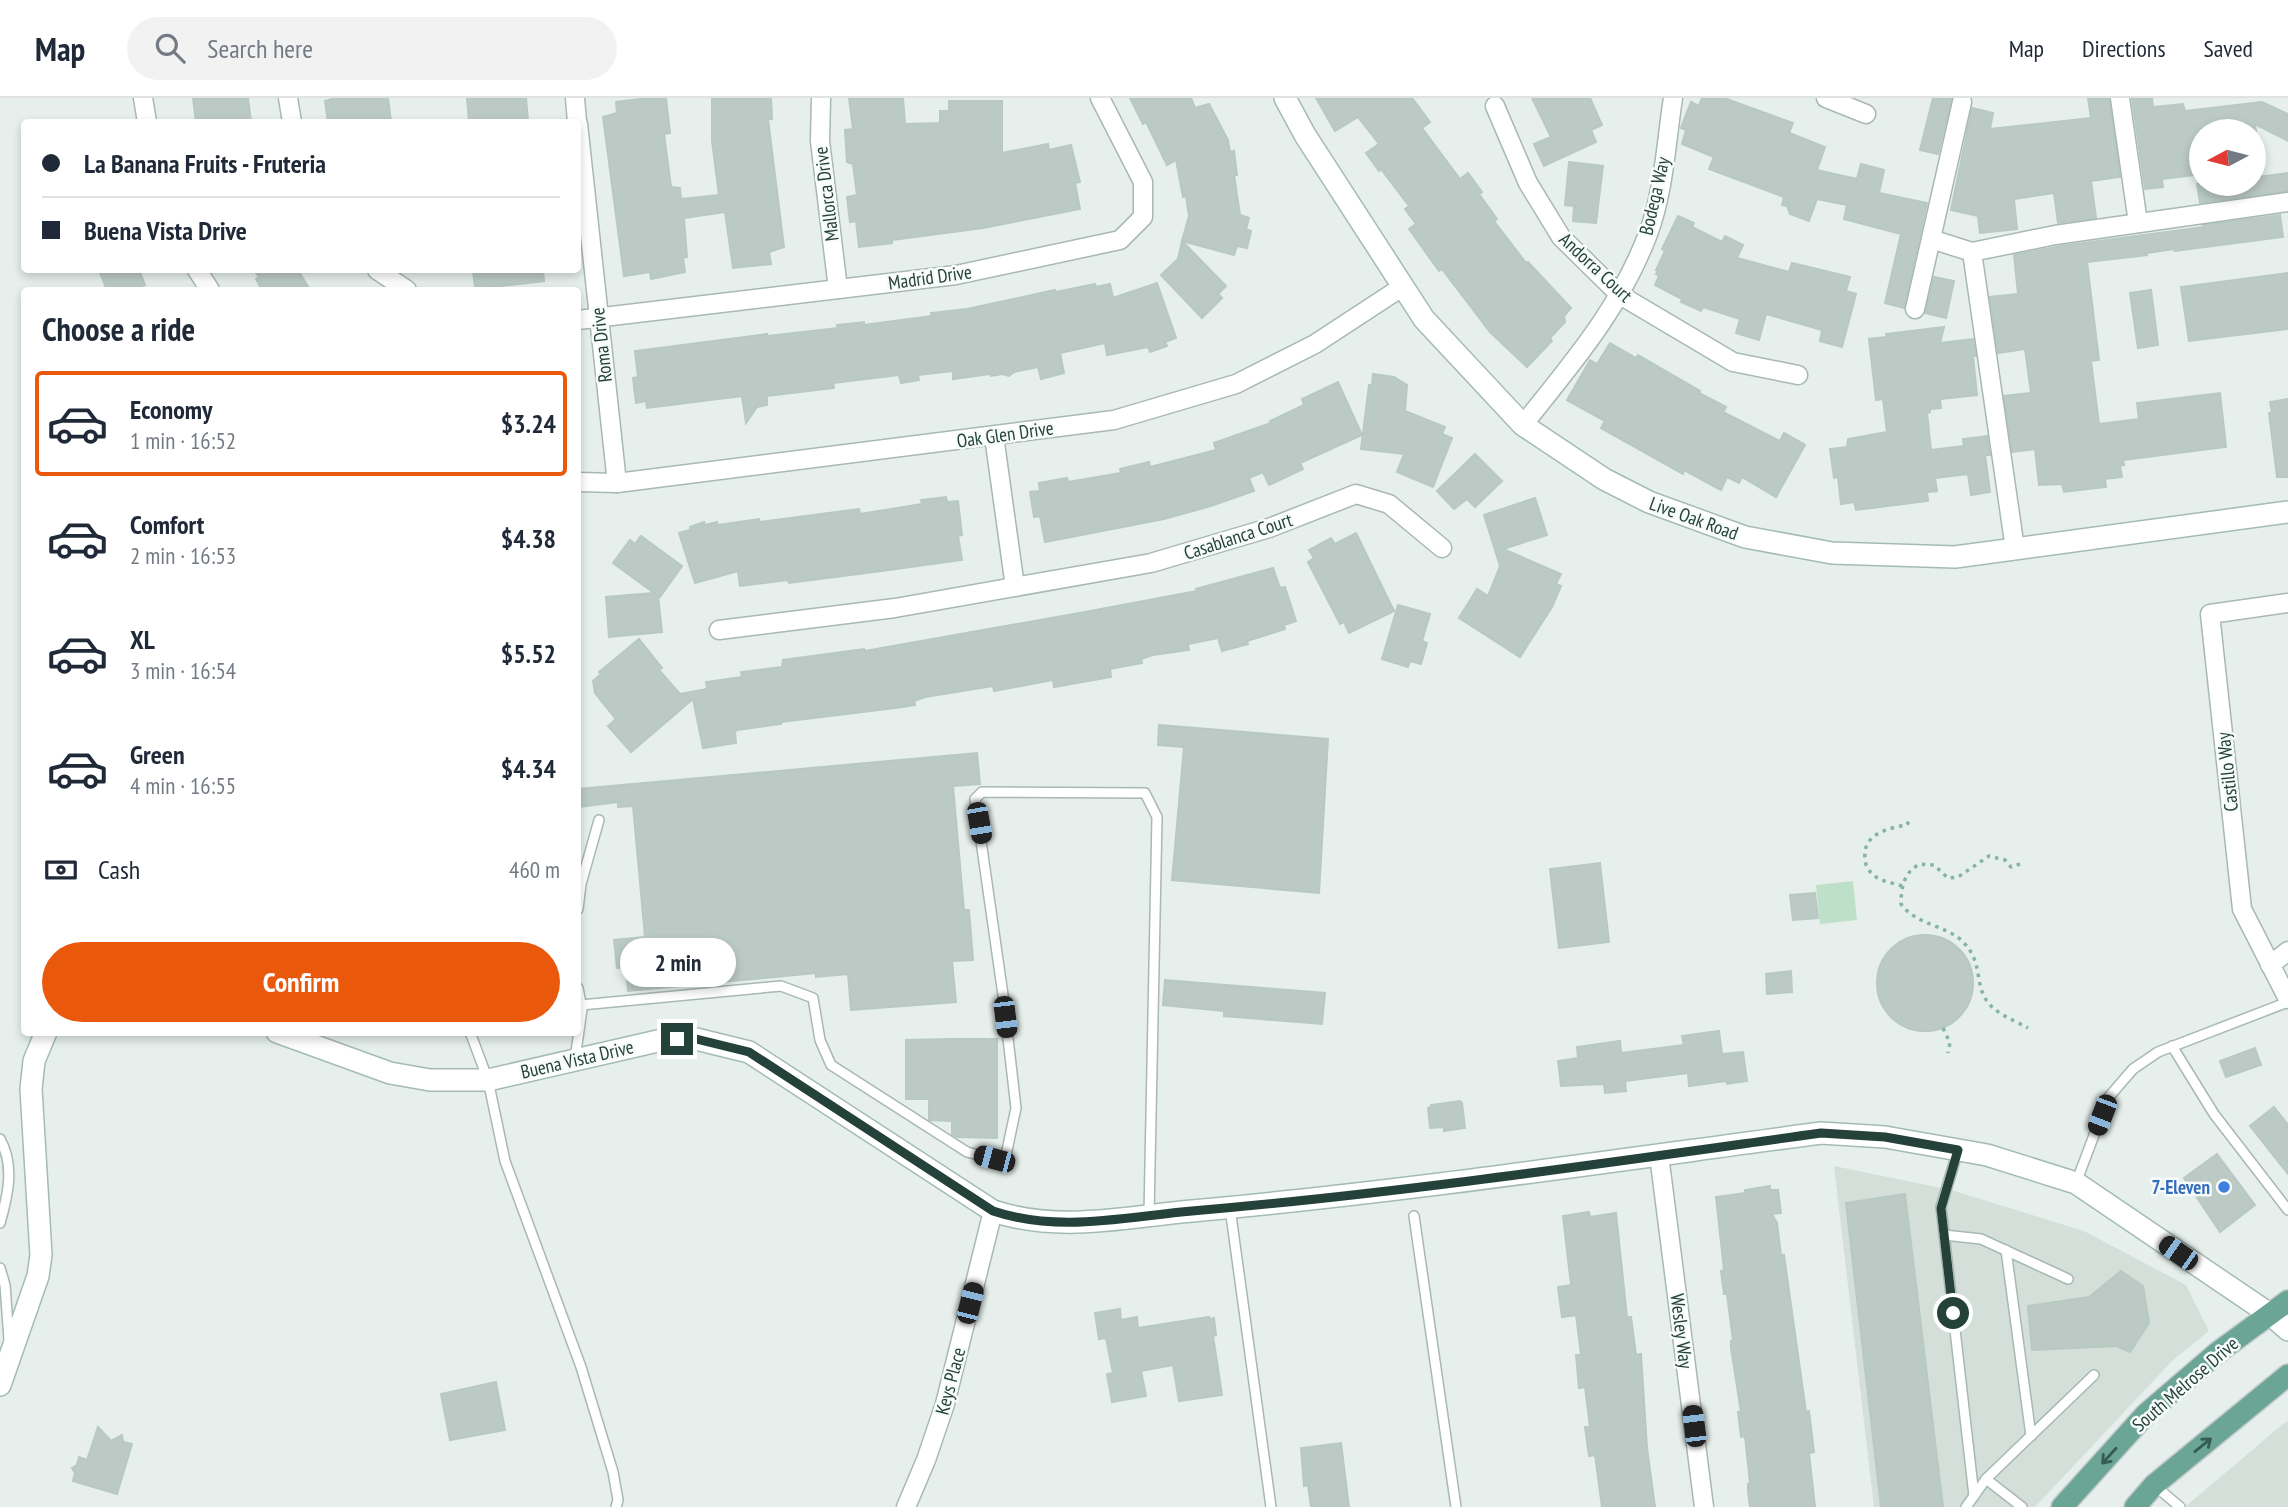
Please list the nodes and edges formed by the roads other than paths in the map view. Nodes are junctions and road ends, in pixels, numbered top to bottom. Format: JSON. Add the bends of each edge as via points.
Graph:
{"nodes":[{"id":1,"x":143,"y":98,"type":"edge"},
{"id":2,"x":288,"y":98,"type":"edge"},
{"id":3,"x":575,"y":98,"type":"edge"},
{"id":4,"x":821,"y":98,"type":"edge"},
{"id":5,"x":1100,"y":98,"type":"edge"},
{"id":6,"x":1285,"y":98,"type":"edge"},
{"id":7,"x":1673,"y":98,"type":"edge"},
{"id":8,"x":1826,"y":98,"type":"edge"},
{"id":9,"x":2120,"y":98,"type":"edge"},
{"id":10,"x":1962,"y":102,"type":"dead end"},
{"id":11,"x":1495,"y":106,"type":"dead end"},
{"id":12,"x":1867,"y":114,"type":"dead end"},
{"id":13,"x":146,"y":119,"type":"edge"},
{"id":14,"x":292,"y":119,"type":"edge"},
{"id":15,"x":577,"y":119,"type":"edge"},
{"id":16,"x":581,"y":160,"type":"edge"},
{"id":17,"x":2288,"y":202,"type":"edge"},
{"id":18,"x":2138,"y":223,"type":"junction"},
{"id":19,"x":1931,"y":239,"type":"junction"},
{"id":20,"x":1972,"y":252,"type":"junction"},
{"id":21,"x":382,"y":273,"type":"edge"},
{"id":22,"x":402,"y":287,"type":"edge"},
{"id":23,"x":1402,"y":287,"type":"junction"},
{"id":24,"x":838,"y":289,"type":"junction"},
{"id":25,"x":1620,"y":295,"type":"junction"},
{"id":26,"x":1915,"y":309,"type":"dead end"},
{"id":27,"x":598,"y":318,"type":"junction"},
{"id":28,"x":581,"y":320,"type":"edge"},
{"id":29,"x":1798,"y":375,"type":"dead end"},
{"id":30,"x":1523,"y":425,"type":"junction"},
{"id":31,"x":994,"y":436,"type":"junction"},
{"id":32,"x":581,"y":482,"type":"edge"},
{"id":33,"x":617,"y":483,"type":"junction"},
{"id":34,"x":2288,"y":512,"type":"edge"},
{"id":35,"x":1442,"y":548,"type":"dead end"},
{"id":36,"x":2015,"y":549,"type":"junction"},
{"id":37,"x":1015,"y":587,"type":"junction"},
{"id":38,"x":2288,"y":603,"type":"edge"},
{"id":39,"x":719,"y":630,"type":"dead end"},
{"id":40,"x":599,"y":820,"type":"dead end"},
{"id":41,"x":581,"y":884,"type":"edge"},
{"id":42,"x":2288,"y":951,"type":"edge"},
{"id":43,"x":2270,"y":965,"type":"junction"},
{"id":44,"x":2288,"y":1000,"type":"edge"},
{"id":45,"x":581,"y":1005,"type":"edge"},
{"id":46,"x":44,"y":1036,"type":"edge"},
{"id":47,"x":288,"y":1036,"type":"edge"},
{"id":48,"x":472,"y":1036,"type":"edge"},
{"id":49,"x":578,"y":1036,"type":"edge"},
{"id":50,"x":2172,"y":1046,"type":"junction"},
{"id":51,"x":575,"y":1060,"type":"junction"},
{"id":52,"x":488,"y":1080,"type":"junction"},
{"id":53,"x":0,"y":1139,"type":"edge"},
{"id":54,"x":1958,"y":1150,"type":"junction"},
{"id":55,"x":1659,"y":1155,"type":"junction"},
{"id":56,"x":2076,"y":1183,"type":"junction"},
{"id":57,"x":1230,"y":1208,"type":"junction"},
{"id":58,"x":2288,"y":1210,"type":"edge"},
{"id":59,"x":993,"y":1211,"type":"junction"},
{"id":60,"x":1149,"y":1216,"type":"junction"},
{"id":61,"x":1414,"y":1216,"type":"dead end"},
{"id":62,"x":0,"y":1223,"type":"edge"},
{"id":63,"x":1944,"y":1235,"type":"junction"},
{"id":64,"x":2006,"y":1250,"type":"junction"},
{"id":65,"x":0,"y":1268,"type":"edge"},
{"id":66,"x":2068,"y":1279,"type":"dead end"},
{"id":67,"x":2288,"y":1301,"type":"edge"},
{"id":68,"x":2271,"y":1315,"type":"junction"},
{"id":69,"x":2288,"y":1330,"type":"edge"},
{"id":70,"x":10,"y":1356,"type":"junction"},
{"id":71,"x":2094,"y":1375,"type":"dead end"},
{"id":72,"x":2288,"y":1375,"type":"edge"},
{"id":73,"x":0,"y":1385,"type":"edge"},
{"id":74,"x":2031,"y":1436,"type":"junction"},
{"id":75,"x":1986,"y":1479,"type":"junction"},
{"id":76,"x":2154,"y":1485,"type":"junction"},
{"id":77,"x":1974,"y":1496,"type":"junction"},
{"id":78,"x":616,"y":1507,"type":"edge"},
{"id":79,"x":906,"y":1507,"type":"edge"},
{"id":80,"x":1271,"y":1507,"type":"edge"},
{"id":81,"x":1456,"y":1507,"type":"edge"},
{"id":82,"x":1704,"y":1507,"type":"edge"},
{"id":83,"x":1966,"y":1507,"type":"edge"},
{"id":84,"x":2022,"y":1507,"type":"edge"},
{"id":85,"x":2063,"y":1507,"type":"edge"},
{"id":86,"x":2135,"y":1507,"type":"edge"},
{"id":87,"x":2180,"y":1507,"type":"edge"}],
"edges":[{"from":1,"to":13,"type":"street"},
{"from":2,"to":14,"type":"street"},
{"from":3,"to":15,"type":"street","name":"Roma Drive"},
{"from":4,"to":24,"type":"street","name":"Mallorca Drive","via":[[820,141]]},
{"from":5,"to":24,"type":"street","name":"Madrid Drive","via":[[1143,182],[1143,217],[1120,240],[956,275]]},
{"from":6,"to":23,"type":"street","name":"Live Oak Road"},
{"from":7,"to":25,"type":"street","name":"Bodega Way","via":[[1657,202]]},
{"from":8,"to":12,"type":"street"},
{"from":9,"to":18,"type":"street"},
{"from":10,"to":19,"type":"street"},
{"from":11,"to":25,"type":"street","name":"Andorra Court","via":[[1528,183],[1561,237]]},
{"from":16,"to":27,"type":"street","name":"Roma Drive"},
{"from":17,"to":18,"type":"street"},
{"from":18,"to":20,"type":"street"},
{"from":19,"to":20,"type":"street"},
{"from":19,"to":26,"type":"street"},
{"from":20,"to":36,"type":"street"},
{"from":21,"to":22,"type":"street"},
{"from":23,"to":30,"type":"street","name":"Live Oak Road","via":[[1424,319]]},
{"from":23,"to":31,"type":"street","name":"Oak Glen Drive","via":[[1315,344],[1236,384],[1114,419]]},
{"from":24,"to":27,"type":"street","name":"Madrid Drive"},
{"from":25,"to":29,"type":"street","name":"Andorra Court","via":[[1733,362]]},
{"from":25,"to":30,"type":"street","name":"Bodega Way","via":[[1601,327]]},
{"from":27,"to":28,"type":"street","name":"Madrid Drive"},
{"from":27,"to":33,"type":"street","name":"Roma Drive"},
{"from":30,"to":36,"type":"street","name":"Live Oak Road","via":[[1604,480],[1648,502],[1745,537],[1832,553],[1955,557]]},
{"from":31,"to":33,"type":"street","name":"Oak Glen Drive"},
{"from":31,"to":37,"type":"street"},
{"from":32,"to":33,"type":"street","name":"Oak Glen Drive"},
{"from":34,"to":36,"type":"street","name":"Live Oak Road"},
{"from":35,"to":37,"type":"street","name":"Casablanca Court","via":[[1389,504],[1356,494],[1269,528],[1151,563]]},
{"from":37,"to":39,"type":"street","name":"Casablanca Court","via":[[895,608]]},
{"from":38,"to":43,"type":"street","name":"Castillo Way","via":[[2210,614],[2242,909]]},
{"from":40,"to":41,"type":"lane"},
{"from":42,"to":43,"type":"street"},
{"from":43,"to":44,"type":"street","name":"Castillo Way"},
{"from":44,"to":50,"type":"lane"},
{"from":45,"to":60,"type":"lane","via":[[781,986],[813,998],[820,1040],[831,1065],[967,1152],[994,1159],[1006,1155],[1016,1108],[975,799],[982,792],[1145,793],[1157,817]]},
{"from":46,"to":70,"type":"street","via":[[34,1061],[31,1090],[41,1255]]},
{"from":47,"to":52,"type":"street","name":"Buena Vista Drive","via":[[390,1073],[430,1080]]},
{"from":48,"to":52,"type":"lane"},
{"from":49,"to":51,"type":"lane"},
{"from":50,"to":56,"type":"lane","via":[[2133,1069],[2108,1098]]},
{"from":50,"to":58,"type":"lane","via":[[2214,1114]]},
{"from":51,"to":52,"type":"street","name":"Buena Vista Drive"},
{"from":51,"to":59,"type":"street","name":"Buena Vista Drive","via":[[662,1040],[692,1038],[749,1052]]},
{"from":52,"to":78,"type":"lane","via":[[505,1161],[581,1367],[609,1459]]},
{"from":53,"to":62,"type":"lane","via":[[9,1181]]},
{"from":54,"to":55,"type":"street","name":"Buena Vista Drive","via":[[1885,1137],[1821,1133]]},
{"from":54,"to":56,"type":"street","name":"Buena Vista Drive"},
{"from":54,"to":63,"type":"lane","via":[[1941,1208]]},
{"from":55,"to":57,"type":"street","name":"Buena Vista Drive"},
{"from":55,"to":82,"type":"street","name":"Wesley Way"},
{"from":56,"to":68,"type":"street","name":"Buena Vista Drive"},
{"from":57,"to":60,"type":"street","name":"Buena Vista Drive"},
{"from":57,"to":80,"type":"lane"},
{"from":59,"to":60,"type":"street","name":"Buena Vista Drive","via":[[1035,1222]]},
{"from":59,"to":79,"type":"street","name":"Keys Place","via":[[945,1404]]},
{"from":61,"to":81,"type":"lane"},
{"from":63,"to":64,"type":"lane","via":[[1982,1239]]},
{"from":63,"to":77,"type":"lane"},
{"from":64,"to":66,"type":"lane"},
{"from":64,"to":74,"type":"lane"},
{"from":65,"to":70,"type":"lane"},
{"from":67,"to":68,"type":"main road","name":"South Melrose Drive"},
{"from":68,"to":69,"type":"street","name":"Buena Vista Drive"},
{"from":68,"to":85,"type":"main road","name":"South Melrose Drive","one_way":true,"via":[[2217,1353],[2146,1414]]},
{"from":70,"to":73,"type":"street"},
{"from":71,"to":74,"type":"lane"},
{"from":76,"to":72,"type":"main road","one_way":true},
{"from":74,"to":75,"type":"lane"},
{"from":75,"to":77,"type":"lane"},
{"from":75,"to":84,"type":"lane"},
{"from":76,"to":86,"type":"main road"},
{"from":76,"to":87,"type":"lane"},
{"from":77,"to":83,"type":"lane"}]}
